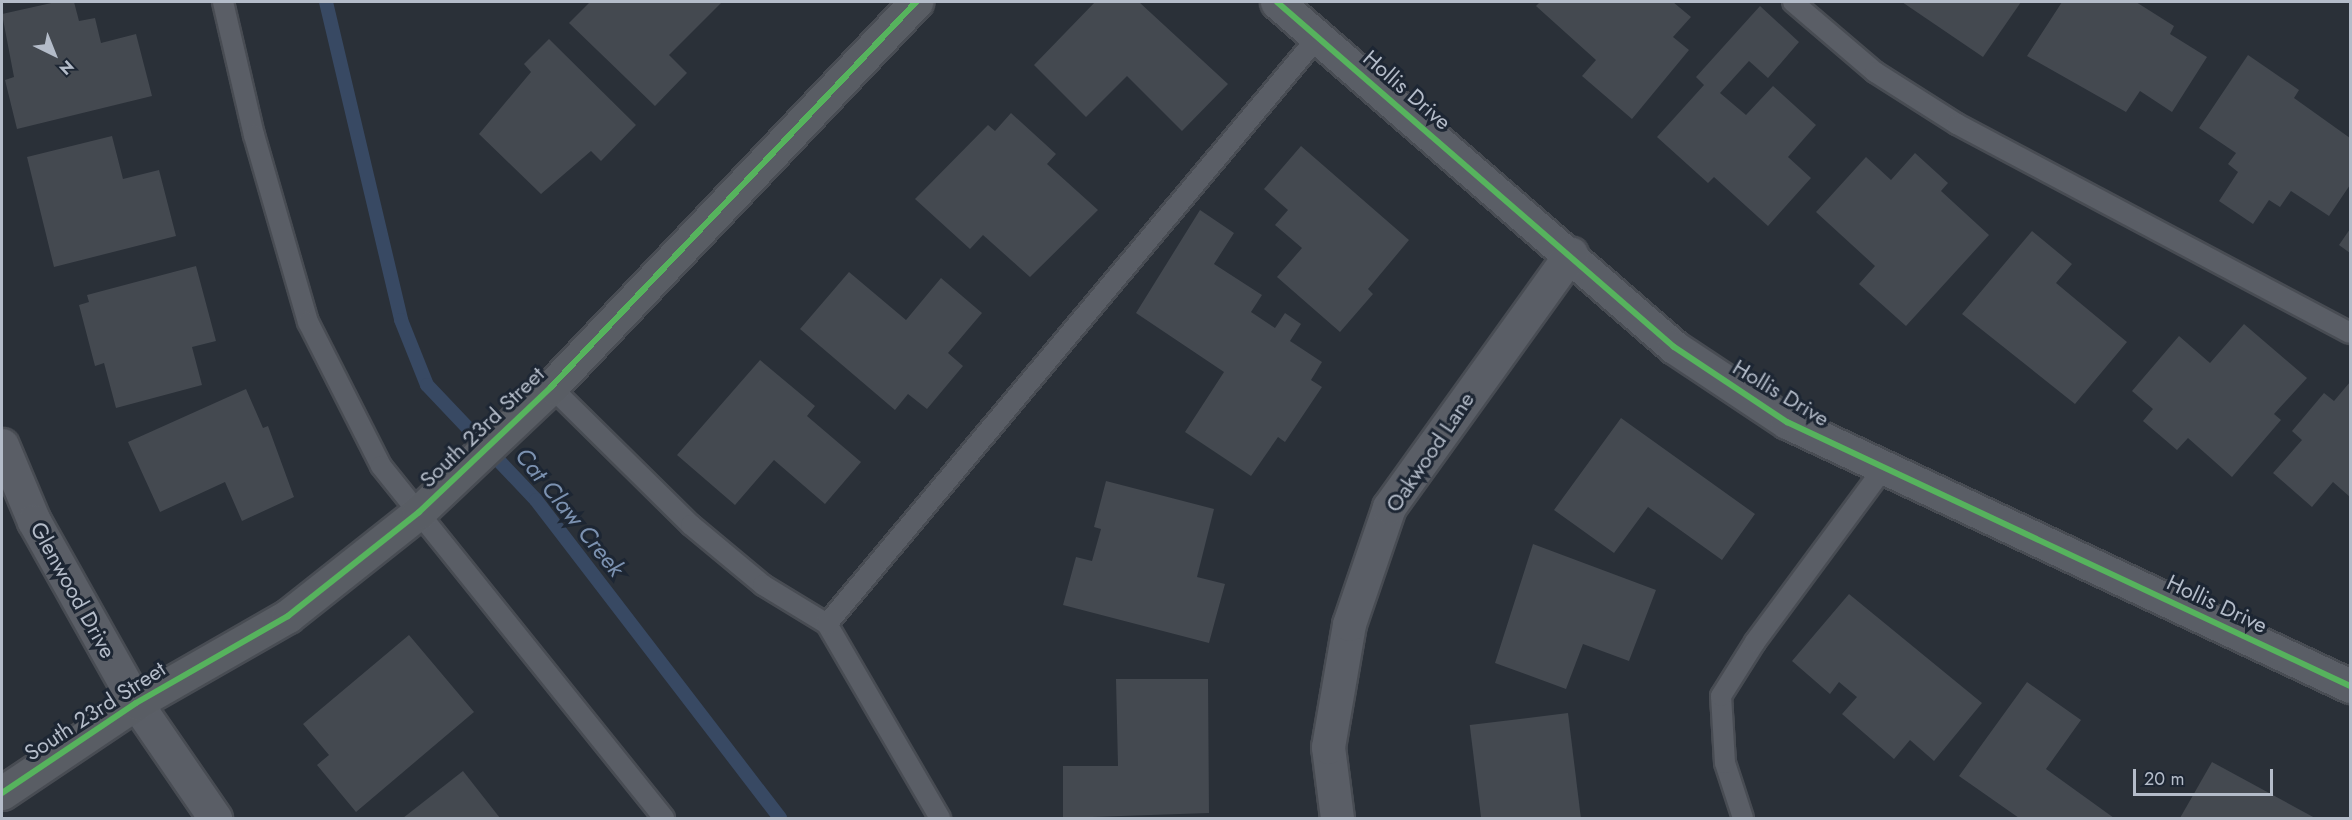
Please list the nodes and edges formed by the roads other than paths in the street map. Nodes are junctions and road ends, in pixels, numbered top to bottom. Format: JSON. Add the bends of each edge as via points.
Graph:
{"nodes":[{"id":1,"x":223,"y":2,"type":"edge"},
{"id":2,"x":916,"y":2,"type":"edge"},
{"id":3,"x":1277,"y":2,"type":"edge"},
{"id":4,"x":1792,"y":2,"type":"edge"},
{"id":5,"x":1318,"y":37,"type":"junction"},
{"id":6,"x":1571,"y":254,"type":"junction"},
{"id":7,"x":2350,"y":333,"type":"edge"},
{"id":8,"x":551,"y":387,"type":"junction"},
{"id":9,"x":2,"y":445,"type":"edge"},
{"id":10,"x":1883,"y":468,"type":"junction"},
{"id":11,"x":419,"y":512,"type":"junction"},
{"id":12,"x":827,"y":624,"type":"junction"},
{"id":13,"x":2350,"y":686,"type":"edge"},
{"id":14,"x":136,"y":703,"type":"junction"},
{"id":15,"x":2,"y":793,"type":"edge"},
{"id":16,"x":215,"y":819,"type":"edge"},
{"id":17,"x":664,"y":819,"type":"edge"},
{"id":18,"x":940,"y":819,"type":"edge"},
{"id":19,"x":1337,"y":819,"type":"edge"},
{"id":20,"x":1743,"y":819,"type":"edge"}],
"edges":[{"from":1,"to":11,"type":"lane","via":[[254,135],[308,322],[381,466]]},
{"from":2,"to":8,"type":"street","name":"South 23rd Street"},
{"from":3,"to":5,"type":"street","name":"Hollis Drive"},
{"from":4,"to":7,"type":"lane","via":[[1875,72],[1957,124]]},
{"from":5,"to":6,"type":"street","name":"Hollis Drive"},
{"from":5,"to":12,"type":"lane"},
{"from":6,"to":10,"type":"street","name":"Hollis Drive","via":[[1674,347],[1787,422]]},
{"from":6,"to":19,"type":"street","name":"Oakwood Lane","via":[[1389,507],[1349,624],[1328,747]]},
{"from":8,"to":11,"type":"street","name":"South 23rd Street"},
{"from":8,"to":12,"type":"lane","via":[[691,525],[763,585]]},
{"from":9,"to":14,"type":"street","name":"Glenwood Drive","via":[[34,521]]},
{"from":10,"to":13,"type":"street","name":"Hollis Drive"},
{"from":10,"to":20,"type":"lane","via":[[1755,642],[1721,696],[1725,763]]},
{"from":11,"to":14,"type":"street","name":"South 23rd Street","via":[[288,616]]},
{"from":11,"to":17,"type":"lane"},
{"from":12,"to":18,"type":"lane"},
{"from":14,"to":15,"type":"street","name":"South 23rd Street"},
{"from":14,"to":16,"type":"street","name":"Glenwood Drive"}]}
